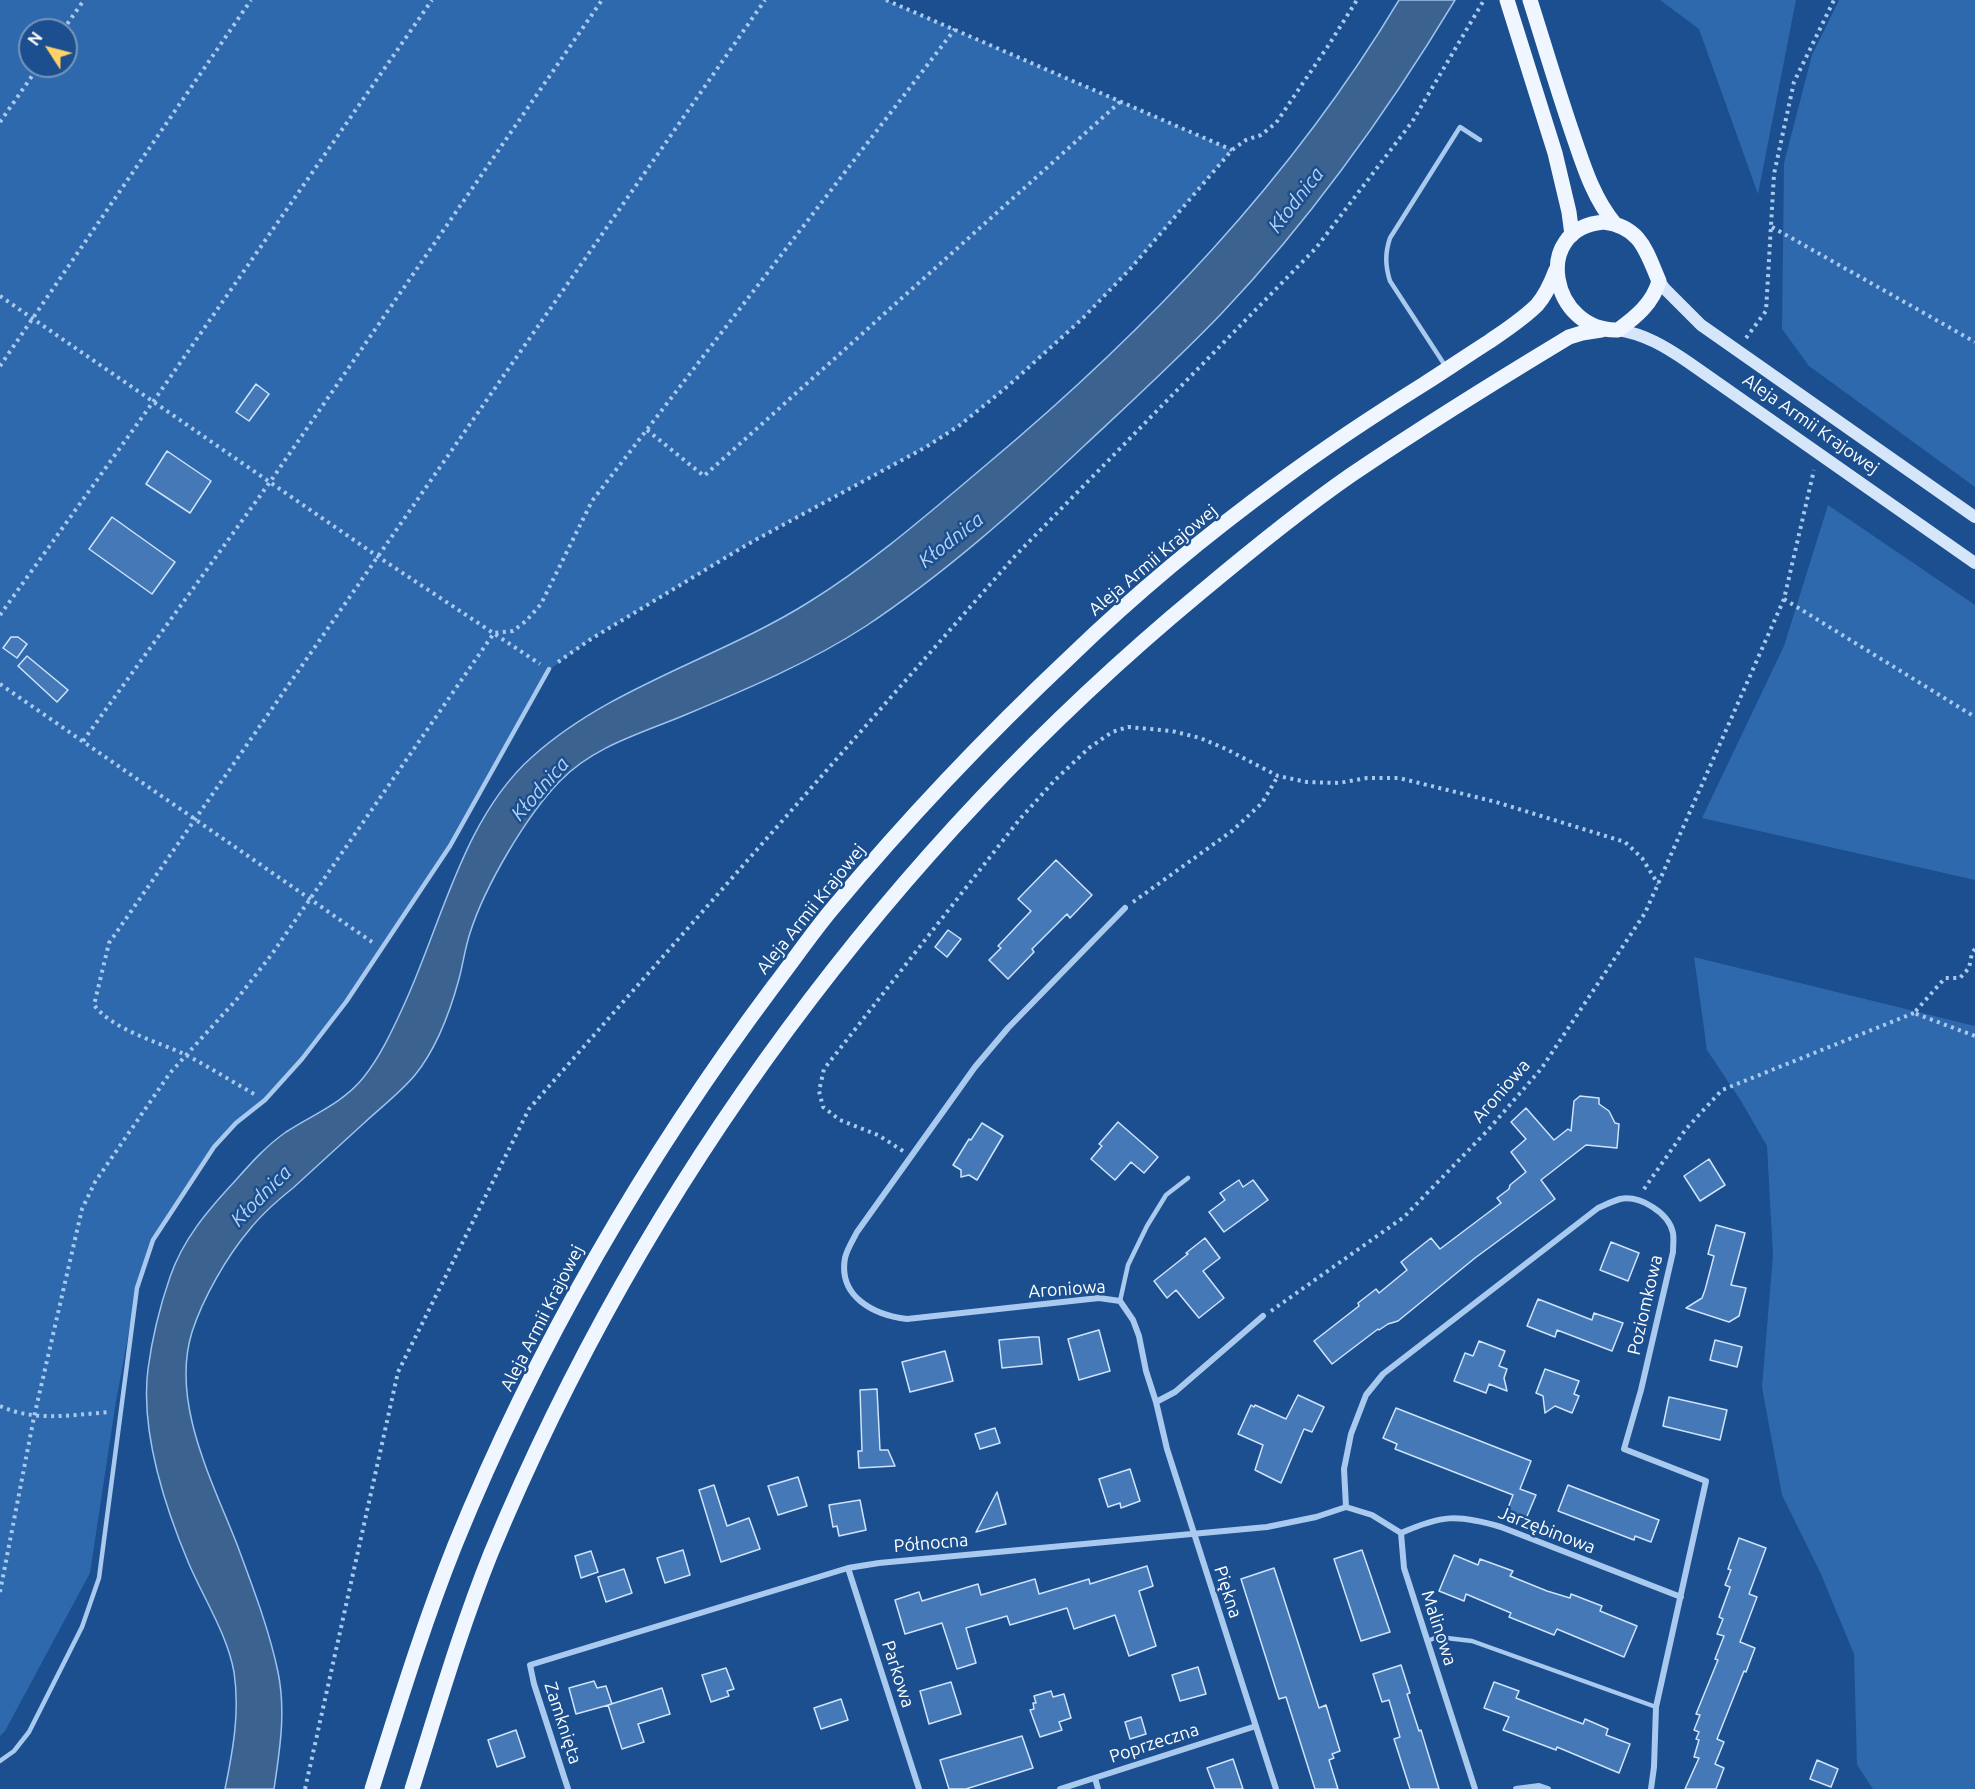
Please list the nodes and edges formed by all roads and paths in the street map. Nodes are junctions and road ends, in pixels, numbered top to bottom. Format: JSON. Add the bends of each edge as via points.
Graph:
{"nodes":[{"id":1,"x":84,"y":0,"type":"edge"},
{"id":2,"x":251,"y":0,"type":"edge"},
{"id":3,"x":432,"y":0,"type":"edge"},
{"id":4,"x":602,"y":0,"type":"edge"},
{"id":5,"x":765,"y":0,"type":"edge"},
{"id":6,"x":886,"y":0,"type":"edge"},
{"id":7,"x":1357,"y":0,"type":"edge"},
{"id":8,"x":1484,"y":0,"type":"edge"},
{"id":9,"x":1507,"y":0,"type":"edge"},
{"id":10,"x":1530,"y":0,"type":"edge"},
{"id":11,"x":1834,"y":0,"type":"edge"},
{"id":12,"x":71,"y":18,"type":"edge"},
{"id":13,"x":955,"y":30,"type":"junction"},
{"id":14,"x":31,"y":78,"type":"edge"},
{"id":15,"x":1121,"y":101,"type":"junction"},
{"id":16,"x":0,"y":122,"type":"edge"},
{"id":17,"x":1480,"y":140,"type":"dead end"},
{"id":18,"x":1232,"y":150,"type":"junction"},
{"id":19,"x":1615,"y":224,"type":"junction"},
{"id":20,"x":1772,"y":226,"type":"junction"},
{"id":21,"x":1572,"y":235,"type":"junction"},
{"id":22,"x":1556,"y":270,"type":"junction"},
{"id":23,"x":1659,"y":281,"type":"junction"},
{"id":24,"x":0,"y":296,"type":"edge"},
{"id":25,"x":32,"y":318,"type":"junction"},
{"id":26,"x":1601,"y":330,"type":"junction"},
{"id":27,"x":1618,"y":330,"type":"junction"},
{"id":28,"x":1975,"y":342,"type":"edge"},
{"id":29,"x":1737,"y":351,"type":"junction"},
{"id":30,"x":0,"y":366,"type":"edge"},
{"id":31,"x":1447,"y":369,"type":"junction"},
{"id":32,"x":153,"y":402,"type":"junction"},
{"id":33,"x":647,"y":430,"type":"junction"},
{"id":34,"x":1818,"y":453,"type":"junction"},
{"id":35,"x":270,"y":482,"type":"junction"},
{"id":36,"x":1975,"y":517,"type":"edge"},
{"id":37,"x":377,"y":556,"type":"junction"},
{"id":38,"x":1975,"y":563,"type":"edge"},
{"id":39,"x":1784,"y":599,"type":"junction"},
{"id":40,"x":0,"y":615,"type":"edge"},
{"id":41,"x":494,"y":633,"type":"junction"},
{"id":42,"x":549,"y":669,"type":"junction"},
{"id":43,"x":0,"y":684,"type":"edge"},
{"id":44,"x":1975,"y":717,"type":"edge"},
{"id":45,"x":83,"y":741,"type":"junction"},
{"id":46,"x":1278,"y":776,"type":"junction"},
{"id":47,"x":195,"y":818,"type":"junction"},
{"id":48,"x":1658,"y":884,"type":"junction"},
{"id":49,"x":311,"y":899,"type":"junction"},
{"id":50,"x":1125,"y":908,"type":"joint"},
{"id":51,"x":382,"y":949,"type":"junction"},
{"id":52,"x":1975,"y":949,"type":"edge"},
{"id":53,"x":1914,"y":1013,"type":"junction"},
{"id":54,"x":1975,"y":1036,"type":"edge"},
{"id":55,"x":187,"y":1056,"type":"junction"},
{"id":56,"x":265,"y":1100,"type":"junction"},
{"id":57,"x":910,"y":1156,"type":"junction"},
{"id":58,"x":1188,"y":1178,"type":"dead end"},
{"id":59,"x":1638,"y":1200,"type":"junction"},
{"id":60,"x":1120,"y":1301,"type":"junction"},
{"id":61,"x":1263,"y":1316,"type":"joint"},
{"id":62,"x":1156,"y":1402,"type":"junction"},
{"id":63,"x":0,"y":1406,"type":"edge"},
{"id":64,"x":122,"y":1412,"type":"junction"},
{"id":65,"x":34,"y":1417,"type":"junction"},
{"id":66,"x":1346,"y":1507,"type":"junction"},
{"id":67,"x":1193,"y":1533,"type":"junction"},
{"id":68,"x":1401,"y":1533,"type":"junction"},
{"id":69,"x":848,"y":1568,"type":"junction"},
{"id":70,"x":1,"y":1582,"type":"edge"},
{"id":71,"x":0,"y":1592,"type":"edge"},
{"id":72,"x":1681,"y":1597,"type":"junction"},
{"id":73,"x":1427,"y":1641,"type":"junction"},
{"id":74,"x":530,"y":1665,"type":"joint"},
{"id":75,"x":1656,"y":1707,"type":"junction"},
{"id":76,"x":1256,"y":1726,"type":"junction"},
{"id":77,"x":0,"y":1761,"type":"edge"},
{"id":78,"x":1095,"y":1778,"type":"junction"},
{"id":79,"x":305,"y":1789,"type":"edge"},
{"id":80,"x":372,"y":1789,"type":"edge"},
{"id":81,"x":412,"y":1789,"type":"edge"},
{"id":82,"x":568,"y":1789,"type":"edge"},
{"id":83,"x":919,"y":1789,"type":"edge"},
{"id":84,"x":1060,"y":1789,"type":"edge"},
{"id":85,"x":1098,"y":1789,"type":"edge"},
{"id":86,"x":1276,"y":1789,"type":"edge"},
{"id":87,"x":1475,"y":1789,"type":"edge"},
{"id":88,"x":1516,"y":1789,"type":"edge"},
{"id":89,"x":1548,"y":1789,"type":"edge"},
{"id":90,"x":1651,"y":1789,"type":"edge"}],
"edges":[{"from":1,"to":12,"type":"path"},
{"from":2,"to":25,"type":"path"},
{"from":3,"to":32,"type":"path"},
{"from":4,"to":35,"type":"path"},
{"from":5,"to":37,"type":"path"},
{"from":6,"to":13,"type":"path"},
{"from":7,"to":18,"type":"path","via":[[1276,123]]},
{"from":8,"to":79,"type":"path","via":[[1412,122],[1316,248],[1015,556],[529,1109],[398,1372]]},
{"from":9,"to":21,"type":"main road","via":[[1564,188]]},
{"from":10,"to":19,"type":"main road","via":[[1587,172],[1600,204]]},
{"from":11,"to":20,"type":"path","via":[[1794,82],[1774,174]]},
{"from":13,"to":15,"type":"path"},
{"from":13,"to":33,"type":"path"},
{"from":14,"to":16,"type":"path"},
{"from":15,"to":18,"type":"path"},
{"from":15,"to":33,"type":"path","via":[[704,476]]},
{"from":17,"to":31,"type":"lane","via":[[1460,127],[1387,248],[1390,280]]},
{"from":18,"to":42,"type":"path","via":[[1082,319],[960,425],[748,544],[591,639]]},
{"from":19,"to":21,"type":"main road","via":[[1586,226]]},
{"from":19,"to":23,"type":"main road","via":[[1640,240]]},
{"from":20,"to":28,"type":"path"},
{"from":20,"to":29,"type":"path","via":[[1766,311]]},
{"from":21,"to":22,"type":"main road"},
{"from":22,"to":26,"type":"main road","via":[[1568,305]]},
{"from":22,"to":31,"type":"main road","name":"Aleja Armii Krajowej","via":[[1539,303]]},
{"from":23,"to":27,"type":"main road","via":[[1645,308]]},
{"from":23,"to":29,"type":"main road","name":"Aleja Armii Krajowej","via":[[1686,312]]},
{"from":24,"to":25,"type":"path"},
{"from":25,"to":30,"type":"path"},
{"from":25,"to":32,"type":"path"},
{"from":26,"to":27,"type":"main road"},
{"from":26,"to":81,"type":"main road","via":[[1569,337],[1350,476],[1228,570],[1103,677],[1038,739],[907,878],[858,937],[772,1048],[719,1126],[633,1266],[586,1352],[491,1555],[451,1663]]},
{"from":27,"to":34,"type":"main road","name":"Aleja Armii Krajowej","via":[[1660,344]]},
{"from":29,"to":36,"type":"main road","name":"Aleja Armii Krajowej"},
{"from":31,"to":80,"type":"main road","name":"Aleja Armii Krajowej","via":[[1282,480],[1091,637],[935,792],[824,920],[687,1107],[602,1245],[552,1340],[456,1544],[417,1648]]},
{"from":32,"to":35,"type":"path"},
{"from":32,"to":40,"type":"path"},
{"from":33,"to":41,"type":"path","via":[[592,501],[541,604],[513,631]]},
{"from":34,"to":38,"type":"main road","name":"Aleja Armii Krajowej"},
{"from":34,"to":39,"type":"path","name":"Aroniowa"},
{"from":35,"to":37,"type":"path"},
{"from":35,"to":45,"type":"path"},
{"from":37,"to":41,"type":"path"},
{"from":37,"to":47,"type":"path"},
{"from":39,"to":44,"type":"path"},
{"from":39,"to":48,"type":"path","name":"Aroniowa"},
{"from":41,"to":42,"type":"path"},
{"from":41,"to":49,"type":"path"},
{"from":42,"to":51,"type":"lane","via":[[450,846]]},
{"from":43,"to":45,"type":"path"},
{"from":45,"to":47,"type":"path"},
{"from":46,"to":48,"type":"path","via":[[1328,783],[1399,778],[1496,802],[1625,842],[1642,858]]},
{"from":46,"to":50,"type":"path","via":[[1262,802],[1232,831]]},
{"from":46,"to":57,"type":"path","via":[[1200,738],[1172,731],[1128,728],[1112,732],[1089,748],[1055,780],[1019,820],[824,1069],[819,1091],[823,1107]]},
{"from":47,"to":49,"type":"path"},
{"from":47,"to":55,"type":"path","via":[[109,944],[94,1005],[114,1023]]},
{"from":48,"to":61,"type":"path","name":"Aroniowa","via":[[1645,913],[1541,1069],[1488,1130],[1404,1218]]},
{"from":49,"to":51,"type":"path"},
{"from":49,"to":55,"type":"path","via":[[237,999]]},
{"from":50,"to":57,"type":"street","name":"Aroniowa","via":[[1008,1028]]},
{"from":51,"to":56,"type":"lane","via":[[317,1040]]},
{"from":52,"to":53,"type":"path","via":[[1969,968],[1960,978],[1945,978]]},
{"from":53,"to":54,"type":"path"},
{"from":53,"to":59,"type":"path","via":[[1722,1090],[1686,1129]]},
{"from":55,"to":56,"type":"path"},
{"from":55,"to":65,"type":"path","via":[[170,1073],[122,1141],[82,1209]]},
{"from":56,"to":64,"type":"lane","via":[[214,1147],[153,1240],[137,1288]]},
{"from":57,"to":60,"type":"street","name":"Aroniowa","via":[[857,1232],[845,1256],[848,1285],[855,1297],[872,1310],[907,1319],[1099,1298]]},
{"from":58,"to":60,"type":"lane","via":[[1166,1195],[1147,1226],[1128,1265]]},
{"from":59,"to":66,"type":"street","via":[[1622,1198],[1598,1208],[1383,1374],[1366,1395],[1351,1434],[1344,1469]]},
{"from":59,"to":72,"type":"street","name":"Poziomkowa","via":[[1652,1206],[1668,1222],[1673,1233],[1673,1252],[1624,1449],[1706,1481]]},
{"from":60,"to":62,"type":"street","name":"Aroniowa","via":[[1139,1336]]},
{"from":61,"to":62,"type":"street","via":[[1175,1392]]},
{"from":62,"to":67,"type":"street","name":"Piękna"},
{"from":63,"to":65,"type":"path"},
{"from":64,"to":65,"type":"path"},
{"from":64,"to":77,"type":"lane","via":[[99,1578],[82,1627],[29,1732]]},
{"from":65,"to":70,"type":"path"},
{"from":66,"to":67,"type":"street","name":"Północna","via":[[1267,1527]]},
{"from":66,"to":68,"type":"street","via":[[1372,1515]]},
{"from":67,"to":69,"type":"street","name":"Północna"},
{"from":67,"to":76,"type":"street","name":"Piękna"},
{"from":68,"to":72,"type":"street","name":"Jarzębinowa","via":[[1430,1520],[1476,1520]]},
{"from":68,"to":73,"type":"street","name":"Malinowa","via":[[1404,1568]]},
{"from":69,"to":74,"type":"street","name":"Północna"},
{"from":69,"to":83,"type":"street","name":"Parkowa"},
{"from":70,"to":71,"type":"path"},
{"from":72,"to":75,"type":"street","name":"Poziomkowa"},
{"from":73,"to":75,"type":"lane","via":[[1438,1637],[1472,1641]]},
{"from":73,"to":87,"type":"street","name":"Malinowa"},
{"from":74,"to":82,"type":"street","name":"Zamknięta"},
{"from":75,"to":90,"type":"street","name":"Poziomkowa"},
{"from":76,"to":78,"type":"street","name":"Poprzeczna"},
{"from":76,"to":86,"type":"street","name":"Piękna"},
{"from":78,"to":84,"type":"street","name":"Poprzeczna"},
{"from":78,"to":85,"type":"street"},
{"from":88,"to":89,"type":"street"}]}
